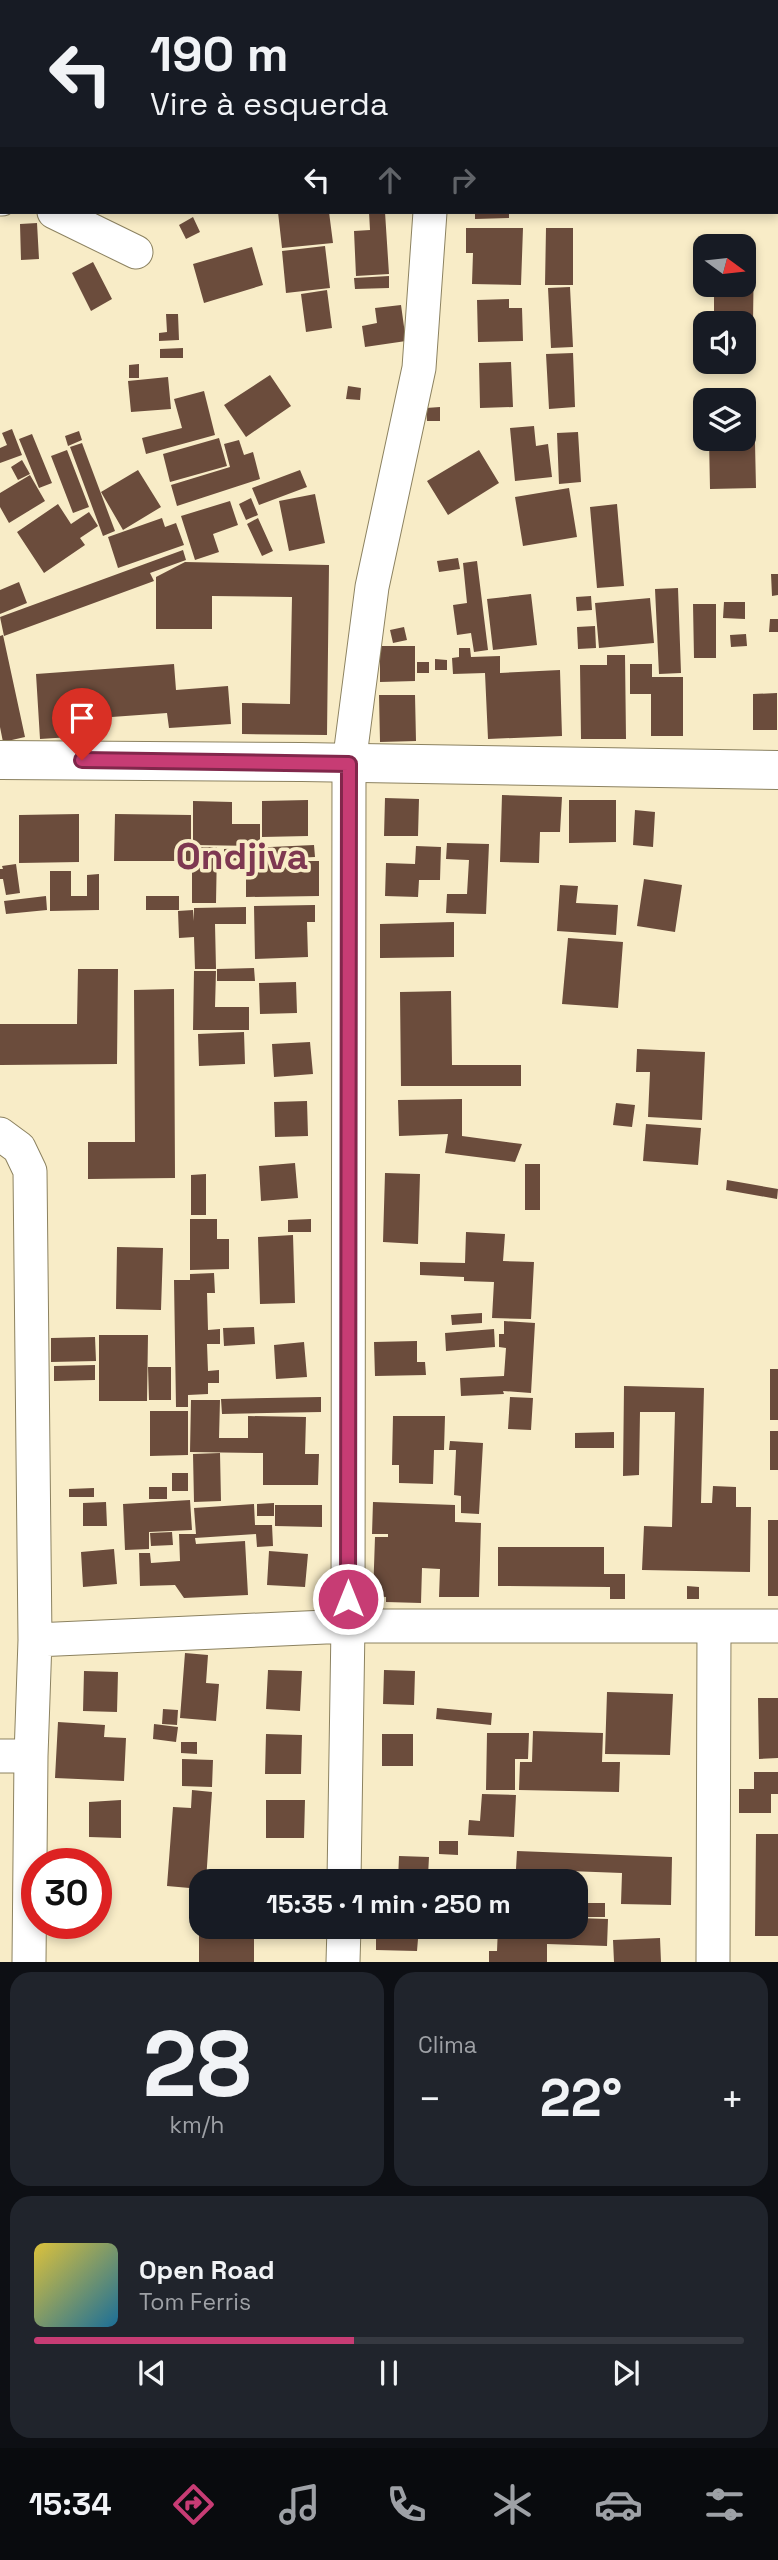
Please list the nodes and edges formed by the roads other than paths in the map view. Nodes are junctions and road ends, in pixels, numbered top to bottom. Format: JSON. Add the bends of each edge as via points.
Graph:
{"nodes":[{"id":1,"x":58,"y":214,"type":"edge"},
{"id":2,"x":430,"y":214,"type":"edge"},
{"id":3,"x":136,"y":252,"type":"dead end"},
{"id":4,"x":0,"y":760,"type":"edge"},
{"id":5,"x":349,"y":764,"type":"junction"},
{"id":6,"x":778,"y":770,"type":"edge"},
{"id":7,"x":0,"y":1134,"type":"edge"},
{"id":8,"x":348,"y":1626,"type":"junction"},
{"id":9,"x":714,"y":1626,"type":"junction"},
{"id":10,"x":778,"y":1626,"type":"edge"},
{"id":11,"x":35,"y":1640,"type":"junction"},
{"id":12,"x":15,"y":1756,"type":"edge"},
{"id":13,"x":344,"y":1869,"type":"edge"},
{"id":14,"x":344,"y":1939,"type":"edge"},
{"id":15,"x":29,"y":1962,"type":"edge"},
{"id":16,"x":343,"y":1962,"type":"edge"},
{"id":17,"x":713,"y":1962,"type":"edge"}],
"edges":[{"from":1,"to":3,"type":"street"},
{"from":2,"to":5,"type":"street","via":[[419,368],[372,587]]},
{"from":4,"to":5,"type":"street"},
{"from":5,"to":6,"type":"street"},
{"from":5,"to":8,"type":"street"},
{"from":7,"to":11,"type":"street","via":[[19,1148],[30,1171]]},
{"from":8,"to":9,"type":"street"},
{"from":8,"to":11,"type":"street"},
{"from":8,"to":13,"type":"street"},
{"from":9,"to":10,"type":"street"},
{"from":9,"to":17,"type":"street"},
{"from":11,"to":12,"type":"street"},
{"from":12,"to":15,"type":"street"},
{"from":14,"to":16,"type":"street"}]}
